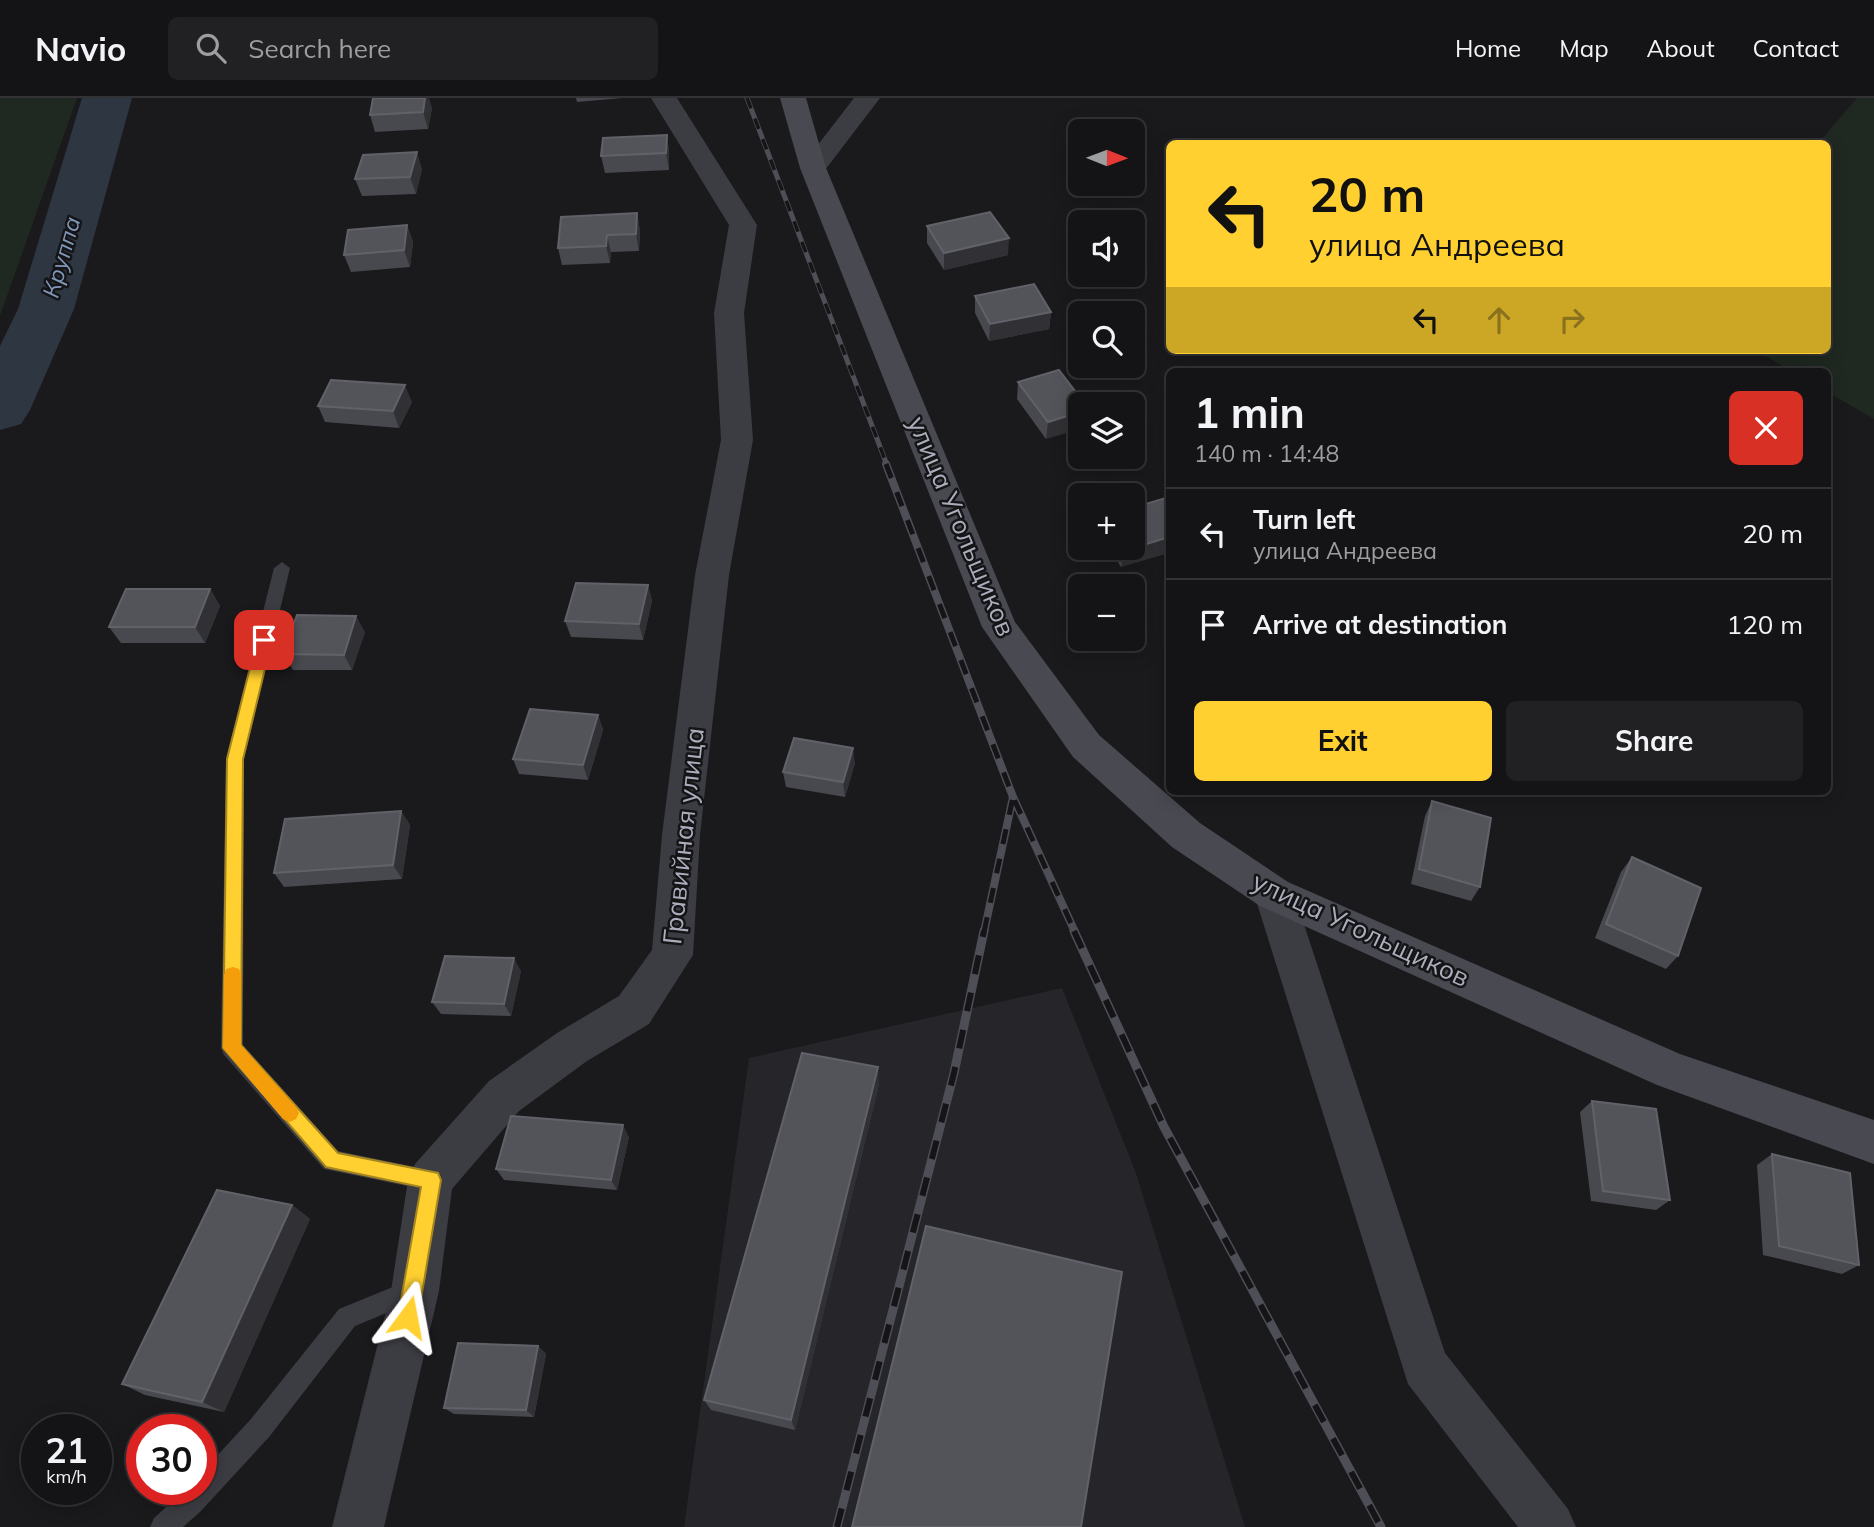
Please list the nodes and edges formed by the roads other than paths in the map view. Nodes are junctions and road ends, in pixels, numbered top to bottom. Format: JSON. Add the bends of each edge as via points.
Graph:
{"nodes":[{"id":1,"x":664,"y":98,"type":"edge"},
{"id":2,"x":793,"y":98,"type":"edge"},
{"id":3,"x":867,"y":98,"type":"edge"},
{"id":4,"x":813,"y":168,"type":"junction"},
{"id":5,"x":282,"y":568,"type":"dead end"},
{"id":6,"x":1274,"y":894,"type":"junction"},
{"id":7,"x":1874,"y":1142,"type":"edge"},
{"id":8,"x":431,"y":1180,"type":"junction"},
{"id":9,"x":415,"y":1291,"type":"junction"},
{"id":10,"x":163,"y":1527,"type":"edge"},
{"id":11,"x":358,"y":1527,"type":"edge"},
{"id":12,"x":1550,"y":1527,"type":"edge"}],
"edges":[{"from":1,"to":8,"type":"street","name":"Гравийная улица","via":[[743,225],[729,313],[737,440],[712,575],[681,835],[672,955],[634,1010],[504,1096]]},
{"from":2,"to":4,"type":"street","name":"улица Угольщиков"},
{"from":3,"to":4,"type":"street"},
{"from":4,"to":6,"type":"street","name":"улица Угольщиков","via":[[1000,627],[1086,746],[1186,835]]},
{"from":5,"to":8,"type":"lane","via":[[235,759],[232,1048],[332,1161]]},
{"from":6,"to":7,"type":"street","name":"улица Угольщиков","via":[[1672,1071]]},
{"from":6,"to":12,"type":"street","via":[[1425,1367]]},
{"from":8,"to":9,"type":"street"},
{"from":9,"to":10,"type":"lane","via":[[347,1317],[260,1428]]},
{"from":9,"to":11,"type":"street"}]}
